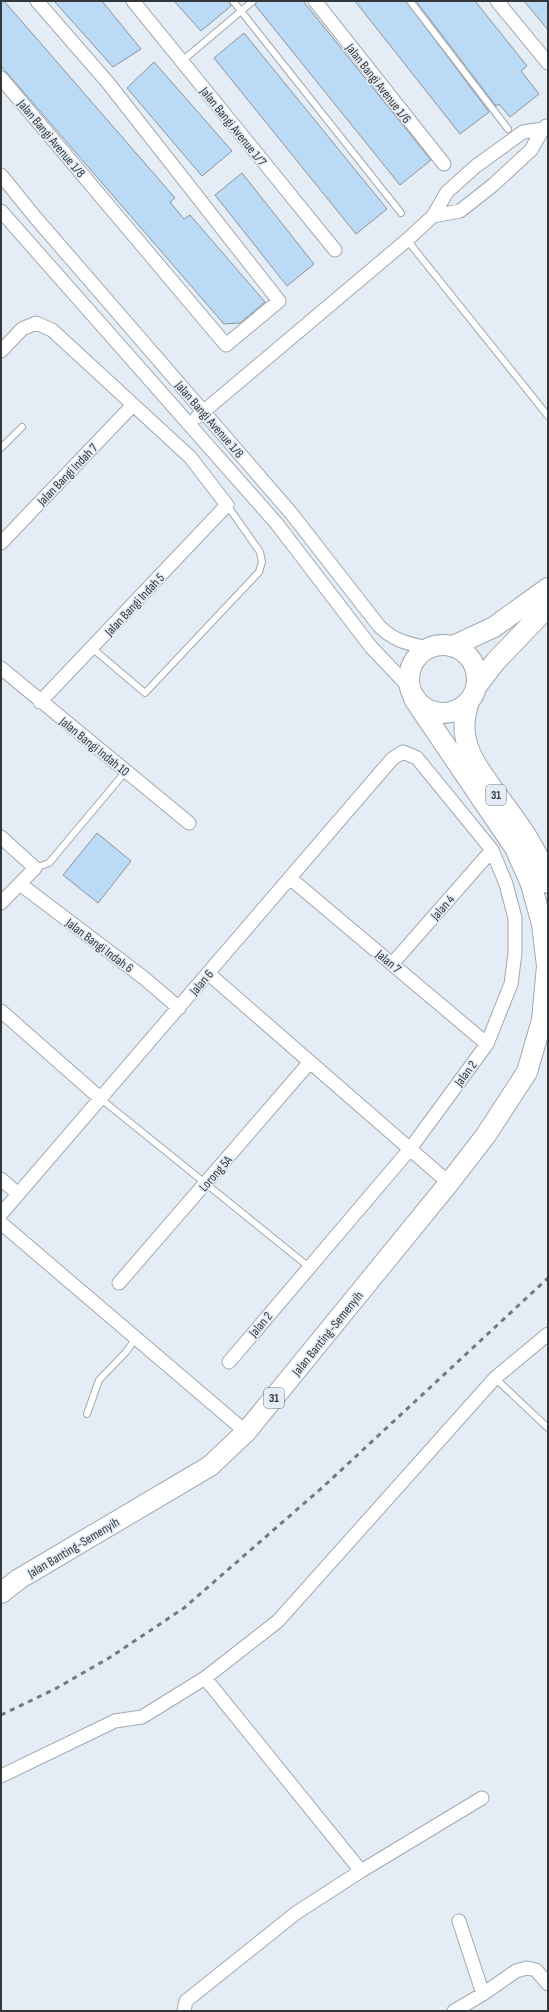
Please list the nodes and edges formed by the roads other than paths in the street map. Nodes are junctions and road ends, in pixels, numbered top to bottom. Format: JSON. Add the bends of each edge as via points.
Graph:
{"nodes":[{"id":1,"x":37,"y":1,"type":"edge"},
{"id":2,"x":133,"y":1,"type":"edge"},
{"id":3,"x":233,"y":1,"type":"edge"},
{"id":4,"x":253,"y":1,"type":"edge"},
{"id":5,"x":315,"y":1,"type":"edge"},
{"id":6,"x":410,"y":1,"type":"edge"},
{"id":7,"x":497,"y":1,"type":"edge"},
{"id":8,"x":241,"y":11,"type":"junction"},
{"id":9,"x":182,"y":61,"type":"junction"},
{"id":10,"x":548,"y":63,"type":"edge"},
{"id":11,"x":1,"y":78,"type":"edge"},
{"id":12,"x":545,"y":126,"type":"edge"},
{"id":13,"x":508,"y":129,"type":"dead end"},
{"id":14,"x":444,"y":164,"type":"dead end"},
{"id":15,"x":1,"y":175,"type":"edge"},
{"id":16,"x":1,"y":211,"type":"edge"},
{"id":17,"x":401,"y":213,"type":"dead end"},
{"id":18,"x":433,"y":216,"type":"junction"},
{"id":19,"x":407,"y":240,"type":"junction"},
{"id":20,"x":335,"y":250,"type":"dead end"},
{"id":21,"x":1,"y":350,"type":"edge"},
{"id":22,"x":132,"y":406,"type":"junction"},
{"id":23,"x":204,"y":412,"type":"junction"},
{"id":24,"x":548,"y":416,"type":"edge"},
{"id":25,"x":190,"y":424,"type":"junction"},
{"id":26,"x":22,"y":427,"type":"dead end"},
{"id":27,"x":1,"y":448,"type":"edge"},
{"id":28,"x":226,"y":505,"type":"junction"},
{"id":29,"x":1,"y":543,"type":"edge"},
{"id":30,"x":548,"y":588,"type":"edge"},
{"id":31,"x":548,"y":610,"type":"edge"},
{"id":32,"x":453,"y":646,"type":"junction"},
{"id":33,"x":92,"y":648,"type":"junction"},
{"id":34,"x":427,"y":648,"type":"junction"},
{"id":35,"x":1,"y":668,"type":"edge"},
{"id":36,"x":412,"y":693,"type":"junction"},
{"id":37,"x":472,"y":694,"type":"junction"},
{"id":38,"x":40,"y":702,"type":"junction"},
{"id":39,"x":403,"y":752,"type":"joint"},
{"id":40,"x":126,"y":771,"type":"junction"},
{"id":41,"x":189,"y":822,"type":"dead end"},
{"id":42,"x":1,"y":836,"type":"edge"},
{"id":43,"x":492,"y":850,"type":"junction"},
{"id":44,"x":35,"y":868,"type":"junction"},
{"id":45,"x":291,"y":879,"type":"junction"},
{"id":46,"x":548,"y":883,"type":"edge"},
{"id":47,"x":20,"y":884,"type":"junction"},
{"id":48,"x":1,"y":903,"type":"edge"},
{"id":49,"x":392,"y":964,"type":"junction"},
{"id":50,"x":208,"y":974,"type":"junction"},
{"id":51,"x":179,"y":1008,"type":"junction"},
{"id":52,"x":1,"y":1011,"type":"edge"},
{"id":53,"x":486,"y":1044,"type":"junction"},
{"id":54,"x":548,"y":1047,"type":"edge"},
{"id":55,"x":310,"y":1062,"type":"junction"},
{"id":56,"x":101,"y":1099,"type":"junction"},
{"id":57,"x":486,"y":1135,"type":"junction"},
{"id":58,"x":410,"y":1149,"type":"junction"},
{"id":59,"x":1,"y":1179,"type":"edge"},
{"id":60,"x":206,"y":1183,"type":"junction"},
{"id":61,"x":449,"y":1183,"type":"junction"},
{"id":62,"x":18,"y":1194,"type":"junction"},
{"id":63,"x":1,"y":1214,"type":"edge"},
{"id":64,"x":1,"y":1223,"type":"edge"},
{"id":65,"x":309,"y":1267,"type":"junction"},
{"id":66,"x":119,"y":1283,"type":"dead end"},
{"id":67,"x":548,"y":1334,"type":"edge"},
{"id":68,"x":136,"y":1338,"type":"junction"},
{"id":69,"x":229,"y":1362,"type":"dead end"},
{"id":70,"x":495,"y":1378,"type":"junction"},
{"id":71,"x":86,"y":1414,"type":"dead end"},
{"id":72,"x":548,"y":1428,"type":"edge"},
{"id":73,"x":246,"y":1432,"type":"junction"},
{"id":74,"x":1,"y":1593,"type":"edge"},
{"id":75,"x":205,"y":1678,"type":"junction"},
{"id":76,"x":1,"y":1776,"type":"edge"},
{"id":77,"x":482,"y":1798,"type":"dead end"},
{"id":78,"x":361,"y":1871,"type":"junction"},
{"id":79,"x":459,"y":1921,"type":"dead end"},
{"id":80,"x":548,"y":1984,"type":"edge"},
{"id":81,"x":483,"y":1994,"type":"junction"},
{"id":82,"x":184,"y":2011,"type":"edge"},
{"id":83,"x":454,"y":2011,"type":"edge"}],
"edges":[{"from":1,"to":11,"type":"street","name":"Jalan Bangi Avenue 1/8","via":[[109,84],[279,301],[226,345]]},
{"from":2,"to":9,"type":"street","name":"Jalan Bangi Avenue 1/7"},
{"from":3,"to":8,"type":"lane"},
{"from":4,"to":8,"type":"lane"},
{"from":5,"to":14,"type":"street","name":"Jalan Bangi Avenue 1/6"},
{"from":6,"to":13,"type":"lane"},
{"from":7,"to":10,"type":"street"},
{"from":8,"to":9,"type":"lane"},
{"from":8,"to":17,"type":"lane"},
{"from":9,"to":20,"type":"street","name":"Jalan Bangi Avenue 1/7"},
{"from":12,"to":18,"type":"street","via":[[523,132],[476,166],[447,192]]},
{"from":12,"to":18,"type":"street","via":[[531,150],[493,185],[460,211]]},
{"from":15,"to":23,"type":"street","name":"Jalan Bangi Avenue 1/8"},
{"from":16,"to":25,"type":"street","name":"Jalan Bangi Avenue 1/8"},
{"from":18,"to":19,"type":"street"},
{"from":19,"to":23,"type":"street"},
{"from":19,"to":24,"type":"lane"},
{"from":21,"to":22,"type":"street","via":[[22,329],[36,323],[52,330]]},
{"from":22,"to":28,"type":"street","via":[[190,457]]},
{"from":22,"to":29,"type":"street","name":"Jalan Bangi Indah 7"},
{"from":23,"to":25,"type":"street"},
{"from":23,"to":34,"type":"street","name":"Jalan Bangi Avenue 1/8","via":[[292,513],[378,626],[401,642]]},
{"from":25,"to":36,"type":"street","name":"Jalan Bangi Avenue 1/8","via":[[277,524],[370,647]]},
{"from":26,"to":27,"type":"lane"},
{"from":28,"to":33,"type":"street","name":"Jalan Bangi Indah 5"},
{"from":28,"to":33,"type":"lane","via":[[260,552],[262,562],[259,572],[145,693]]},
{"from":30,"to":32,"type":"main road","via":[[494,627]]},
{"from":31,"to":37,"type":"main road","number":"31","via":[[495,662]]},
{"from":32,"to":34,"type":"main road","via":[[440,644]]},
{"from":32,"to":37,"type":"main road","via":[[465,652],[473,662],[476,674]]},
{"from":33,"to":38,"type":"street","name":"Jalan Bangi Indah 5"},
{"from":34,"to":36,"type":"main road","via":[[411,664]]},
{"from":35,"to":38,"type":"street","name":"Jalan Bangi Indah 10"},
{"from":36,"to":37,"type":"main road","via":[[426,709],[441,713],[456,710]]},
{"from":36,"to":57,"type":"main road","name":"Jalan Banting-Semenyih","number":"31","via":[[514,848],[531,884],[542,924],[547,966],[542,1020],[527,1072]]},
{"from":37,"to":46,"type":"main road","number":"31","via":[[465,718],[465,734],[470,751],[478,768],[528,840]]},
{"from":38,"to":40,"type":"street","name":"Jalan Bangi Indah 10"},
{"from":39,"to":43,"type":"street","name":"Jalan 2","via":[[417,758]]},
{"from":39,"to":45,"type":"street","name":"Jalan 6","via":[[392,760]]},
{"from":40,"to":41,"type":"street","name":"Jalan Bangi Indah 10"},
{"from":40,"to":44,"type":"lane","via":[[49,864]]},
{"from":42,"to":44,"type":"street"},
{"from":43,"to":49,"type":"street","name":"Jalan 4"},
{"from":43,"to":53,"type":"street","name":"Jalan 2","via":[[506,884],[515,918],[515,953],[511,984]]},
{"from":44,"to":47,"type":"street"},
{"from":45,"to":49,"type":"street","name":"Jalan 7"},
{"from":45,"to":50,"type":"street","name":"Jalan 6"},
{"from":47,"to":48,"type":"street"},
{"from":47,"to":51,"type":"street","name":"Jalan Bangi Indah 6","via":[[144,978]]},
{"from":49,"to":53,"type":"street","name":"Jalan 7"},
{"from":50,"to":51,"type":"street","name":"Jalan 6"},
{"from":50,"to":55,"type":"street"},
{"from":51,"to":56,"type":"street","name":"Jalan 6"},
{"from":52,"to":56,"type":"street"},
{"from":53,"to":58,"type":"street","name":"Jalan 2"},
{"from":54,"to":57,"type":"main road","name":"Jalan Banting-Semenyih","number":"31","via":[[531,1086]]},
{"from":55,"to":58,"type":"street"},
{"from":55,"to":60,"type":"street","name":"Lorong 5A"},
{"from":56,"to":60,"type":"lane"},
{"from":56,"to":62,"type":"street","name":"Jalan 6"},
{"from":57,"to":61,"type":"main road","name":"Jalan Banting-Semenyih","number":"31"},
{"from":58,"to":61,"type":"street"},
{"from":58,"to":65,"type":"street","name":"Jalan 2"},
{"from":59,"to":62,"type":"street"},
{"from":60,"to":65,"type":"lane"},
{"from":60,"to":66,"type":"street","name":"Lorong 5A"},
{"from":61,"to":73,"type":"main road","name":"Jalan Banting-Semenyih","number":"31"},
{"from":62,"to":63,"type":"street","name":"Jalan 6"},
{"from":64,"to":68,"type":"street"},
{"from":65,"to":69,"type":"street","name":"Jalan 2"},
{"from":67,"to":70,"type":"street"},
{"from":68,"to":71,"type":"lane","via":[[99,1380]]},
{"from":68,"to":73,"type":"street"},
{"from":70,"to":72,"type":"lane"},
{"from":70,"to":75,"type":"street","via":[[278,1621]]},
{"from":73,"to":74,"type":"main road","name":"Jalan Banting-Semenyih","number":"31","via":[[210,1466],[19,1579]]},
{"from":75,"to":76,"type":"street","via":[[142,1717],[115,1721]]},
{"from":75,"to":78,"type":"street"},
{"from":77,"to":78,"type":"street"},
{"from":78,"to":82,"type":"street","via":[[296,1913],[186,2001]]},
{"from":79,"to":81,"type":"street"},
{"from":80,"to":81,"type":"street","via":[[536,1970],[527,1968],[516,1971]]},
{"from":81,"to":83,"type":"street"}]}
